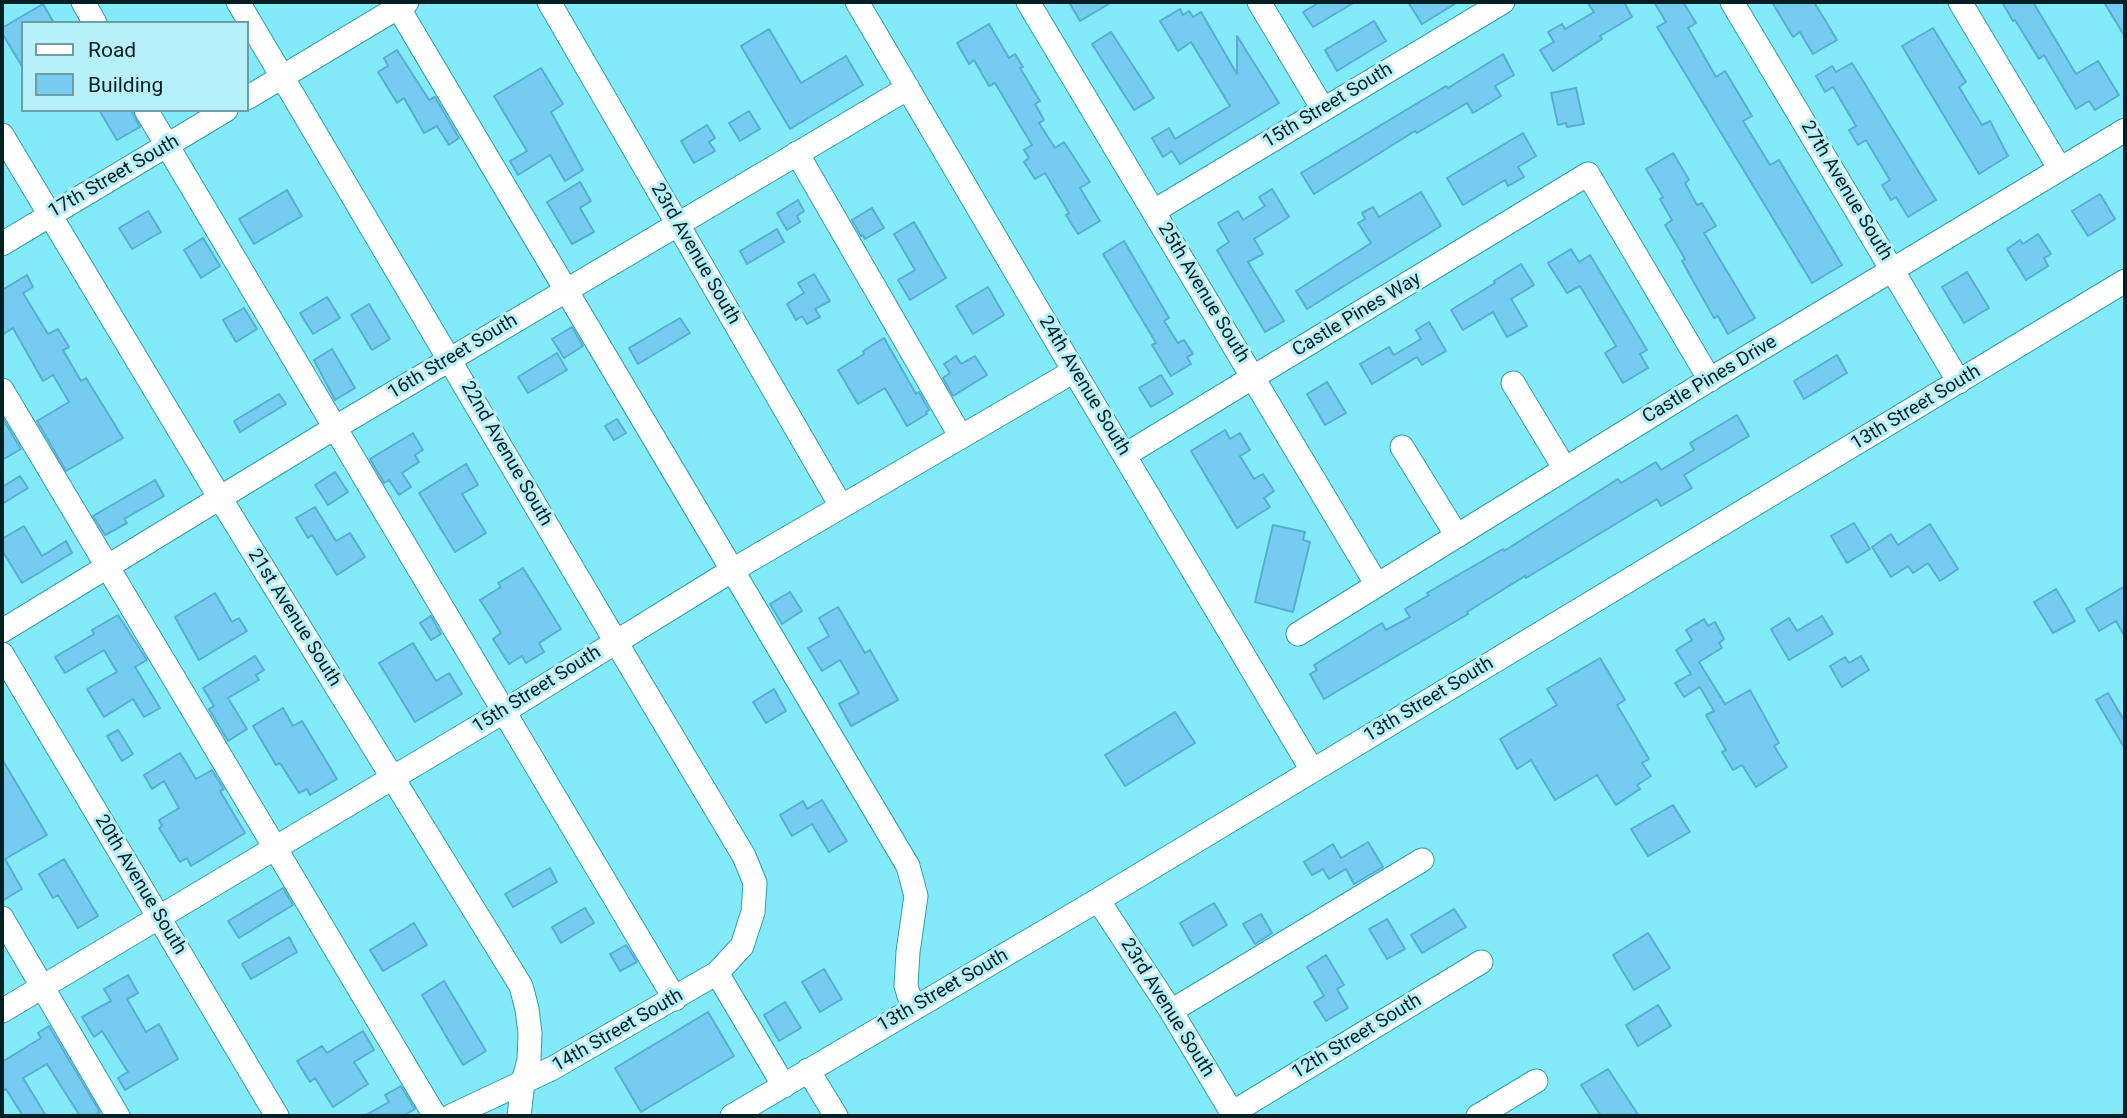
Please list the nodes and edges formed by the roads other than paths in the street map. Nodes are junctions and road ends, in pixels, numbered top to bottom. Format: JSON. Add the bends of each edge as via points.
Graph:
{"nodes":[{"id":1,"x":83,"y":2,"type":"edge"},
{"id":2,"x":238,"y":2,"type":"edge"},
{"id":3,"x":549,"y":2,"type":"edge"},
{"id":4,"x":857,"y":2,"type":"edge"},
{"id":5,"x":1028,"y":2,"type":"edge"},
{"id":6,"x":1259,"y":2,"type":"edge"},
{"id":7,"x":1732,"y":2,"type":"edge"},
{"id":8,"x":1959,"y":2,"type":"edge"},
{"id":9,"x":400,"y":3,"type":"edge"},
{"id":10,"x":1500,"y":3,"type":"edge"},
{"id":11,"x":94,"y":21,"type":"edge"},
{"id":12,"x":284,"y":76,"type":"junction"},
{"id":13,"x":908,"y":88,"type":"junction"},
{"id":14,"x":248,"y":97,"type":"edge"},
{"id":15,"x":1323,"y":109,"type":"junction"},
{"id":16,"x":147,"y":112,"type":"edge"},
{"id":17,"x":223,"y":112,"type":"edge"},
{"id":18,"x":2125,"y":130,"type":"edge"},
{"id":19,"x":2,"y":135,"type":"edge"},
{"id":20,"x":167,"y":146,"type":"junction"},
{"id":21,"x":797,"y":153,"type":"junction"},
{"id":22,"x":2060,"y":169,"type":"junction"},
{"id":23,"x":1154,"y":211,"type":"junction"},
{"id":24,"x":50,"y":214,"type":"junction"},
{"id":25,"x":678,"y":224,"type":"junction"},
{"id":26,"x":2,"y":244,"type":"edge"},
{"id":27,"x":1894,"y":269,"type":"junction"},
{"id":28,"x":2125,"y":281,"type":"edge"},
{"id":29,"x":566,"y":289,"type":"junction"},
{"id":30,"x":450,"y":359,"type":"junction"},
{"id":31,"x":1074,"y":371,"type":"junction"},
{"id":32,"x":1253,"y":378,"type":"junction"},
{"id":33,"x":1710,"y":380,"type":"junction"},
{"id":34,"x":1959,"y":382,"type":"junction"},
{"id":35,"x":1513,"y":383,"type":"dead end"},
{"id":36,"x":2,"y":390,"type":"edge"},
{"id":37,"x":336,"y":427,"type":"junction"},
{"id":38,"x":961,"y":437,"type":"junction"},
{"id":39,"x":1402,"y":447,"type":"dead end"},
{"id":40,"x":1125,"y":456,"type":"junction"},
{"id":41,"x":1565,"y":469,"type":"junction"},
{"id":42,"x":220,"y":498,"type":"junction"},
{"id":43,"x":841,"y":506,"type":"junction"},
{"id":44,"x":1457,"y":536,"type":"junction"},
{"id":45,"x":107,"y":567,"type":"junction"},
{"id":46,"x":732,"y":571,"type":"junction"},
{"id":47,"x":1377,"y":585,"type":"junction"},
{"id":48,"x":2,"y":631,"type":"edge"},
{"id":49,"x":1298,"y":634,"type":"dead end"},
{"id":50,"x":616,"y":642,"type":"junction"},
{"id":51,"x":2,"y":654,"type":"edge"},
{"id":52,"x":502,"y":712,"type":"junction"},
{"id":53,"x":1312,"y":770,"type":"junction"},
{"id":54,"x":393,"y":778,"type":"junction"},
{"id":55,"x":275,"y":849,"type":"junction"},
{"id":56,"x":1422,"y":860,"type":"dead end"},
{"id":57,"x":1098,"y":900,"type":"junction"},
{"id":58,"x":753,"y":912,"type":"joint"},
{"id":59,"x":159,"y":917,"type":"junction"},
{"id":60,"x":2,"y":918,"type":"edge"},
{"id":61,"x":1482,"y":962,"type":"dead end"},
{"id":62,"x":717,"y":973,"type":"junction"},
{"id":63,"x":41,"y":987,"type":"junction"},
{"id":64,"x":675,"y":999,"type":"junction"},
{"id":65,"x":913,"y":1009,"type":"junction"},
{"id":66,"x":2,"y":1011,"type":"edge"},
{"id":67,"x":1171,"y":1011,"type":"junction"},
{"id":68,"x":808,"y":1070,"type":"junction"},
{"id":69,"x":1536,"y":1081,"type":"dead end"},
{"id":70,"x":523,"y":1082,"type":"junction"},
{"id":71,"x":784,"y":1086,"type":"junction"},
{"id":72,"x":1233,"y":1115,"type":"edge"},
{"id":73,"x":118,"y":1116,"type":"edge"},
{"id":74,"x":277,"y":1116,"type":"edge"},
{"id":75,"x":435,"y":1116,"type":"edge"},
{"id":76,"x":451,"y":1116,"type":"edge"},
{"id":77,"x":519,"y":1116,"type":"edge"},
{"id":78,"x":733,"y":1116,"type":"edge"},
{"id":79,"x":836,"y":1116,"type":"edge"},
{"id":80,"x":1478,"y":1116,"type":"edge"}],
"edges":[{"from":1,"to":11,"type":"street"},
{"from":2,"to":12,"type":"street","name":"22nd Avenue South"},
{"from":3,"to":25,"type":"street","name":"23rd Avenue South"},
{"from":4,"to":13,"type":"street","name":"24th Avenue South"},
{"from":5,"to":23,"type":"street","name":"25th Avenue South"},
{"from":6,"to":15,"type":"street"},
{"from":7,"to":27,"type":"street","name":"27th Avenue South"},
{"from":8,"to":22,"type":"street"},
{"from":9,"to":12,"type":"street"},
{"from":9,"to":29,"type":"street"},
{"from":10,"to":15,"type":"street","name":"15th Street South"},
{"from":12,"to":14,"type":"street"},
{"from":12,"to":30,"type":"street","name":"22nd Avenue South"},
{"from":13,"to":21,"type":"street","name":"16th Street South"},
{"from":13,"to":31,"type":"street","name":"24th Avenue South"},
{"from":15,"to":23,"type":"street","name":"15th Street South"},
{"from":16,"to":20,"type":"street"},
{"from":17,"to":20,"type":"street","name":"17th Street South"},
{"from":18,"to":22,"type":"street","name":"Castle Pines Drive"},
{"from":19,"to":24,"type":"street","name":"21st Avenue South"},
{"from":20,"to":24,"type":"street","name":"17th Street South"},
{"from":20,"to":37,"type":"street"},
{"from":21,"to":25,"type":"street","name":"16th Street South"},
{"from":21,"to":38,"type":"street"},
{"from":22,"to":27,"type":"street","name":"Castle Pines Drive"},
{"from":23,"to":32,"type":"street","name":"25th Avenue South"},
{"from":24,"to":26,"type":"street","name":"17th Street South"},
{"from":24,"to":42,"type":"street","name":"21st Avenue South"},
{"from":25,"to":29,"type":"street","name":"16th Street South"},
{"from":25,"to":43,"type":"street","name":"23rd Avenue South"},
{"from":27,"to":33,"type":"street","name":"Castle Pines Drive"},
{"from":27,"to":34,"type":"street","name":"27th Avenue South"},
{"from":28,"to":34,"type":"street","name":"13th Street South"},
{"from":29,"to":30,"type":"street","name":"16th Street South"},
{"from":29,"to":46,"type":"street"},
{"from":30,"to":37,"type":"street","name":"16th Street South"},
{"from":30,"to":50,"type":"street","name":"22nd Avenue South"},
{"from":31,"to":38,"type":"street","name":"15th Street South"},
{"from":31,"to":40,"type":"street","name":"24th Avenue South"},
{"from":32,"to":33,"type":"street","name":"Castle Pines Way","via":[[1588,174]]},
{"from":32,"to":40,"type":"street","name":"Castle Pines Way"},
{"from":32,"to":47,"type":"street","name":"25th Avenue South"},
{"from":33,"to":41,"type":"street","name":"Castle Pines Drive"},
{"from":34,"to":53,"type":"street","name":"13th Street South"},
{"from":35,"to":41,"type":"street"},
{"from":36,"to":45,"type":"street"},
{"from":37,"to":42,"type":"street","name":"16th Street South"},
{"from":37,"to":52,"type":"street"},
{"from":38,"to":43,"type":"street","name":"15th Street South"},
{"from":39,"to":44,"type":"street"},
{"from":40,"to":53,"type":"street","name":"24th Avenue South"},
{"from":41,"to":44,"type":"street","name":"Castle Pines Drive"},
{"from":42,"to":45,"type":"street","name":"16th Street South"},
{"from":42,"to":54,"type":"street","name":"21st Avenue South"},
{"from":43,"to":46,"type":"street","name":"15th Street South"},
{"from":44,"to":47,"type":"street","name":"Castle Pines Drive"},
{"from":45,"to":48,"type":"street","name":"16th Street South"},
{"from":45,"to":55,"type":"street"},
{"from":46,"to":50,"type":"street","name":"15th Street South"},
{"from":46,"to":65,"type":"street","via":[[908,866],[916,897],[906,986]]},
{"from":47,"to":49,"type":"street","name":"Castle Pines Drive"},
{"from":50,"to":52,"type":"street","name":"15th Street South"},
{"from":50,"to":58,"type":"street","name":"22nd Avenue South","via":[[744,856],[755,883]]},
{"from":51,"to":59,"type":"street","name":"20th Avenue South"},
{"from":52,"to":54,"type":"street","name":"15th Street South"},
{"from":52,"to":64,"type":"street"},
{"from":53,"to":57,"type":"street","name":"13th Street South"},
{"from":54,"to":55,"type":"street","name":"15th Street South"},
{"from":54,"to":70,"type":"street","name":"21st Avenue South","via":[[521,986],[530,1033]]},
{"from":55,"to":59,"type":"street","name":"15th Street South"},
{"from":55,"to":75,"type":"street"},
{"from":56,"to":67,"type":"street"},
{"from":57,"to":65,"type":"street","name":"13th Street South"},
{"from":57,"to":67,"type":"street","name":"23rd Avenue South"},
{"from":58,"to":62,"type":"street","name":"14th Street South","via":[[742,946]]},
{"from":59,"to":63,"type":"street","name":"15th Street South"},
{"from":59,"to":74,"type":"street","name":"20th Avenue South"},
{"from":60,"to":63,"type":"street"},
{"from":61,"to":72,"type":"street","name":"12th Street South"},
{"from":62,"to":64,"type":"street","name":"14th Street South"},
{"from":62,"to":71,"type":"street"},
{"from":63,"to":66,"type":"street","name":"15th Street South"},
{"from":63,"to":73,"type":"street"},
{"from":64,"to":70,"type":"street","name":"14th Street South"},
{"from":65,"to":68,"type":"street","name":"13th Street South"},
{"from":67,"to":72,"type":"street","name":"23rd Avenue South"},
{"from":68,"to":71,"type":"street","name":"13th Street South"},
{"from":68,"to":79,"type":"street"},
{"from":69,"to":80,"type":"street"},
{"from":70,"to":76,"type":"street","name":"14th Street South"},
{"from":70,"to":77,"type":"street","name":"21st Avenue South"},
{"from":71,"to":78,"type":"street","name":"13th Street South"}]}
